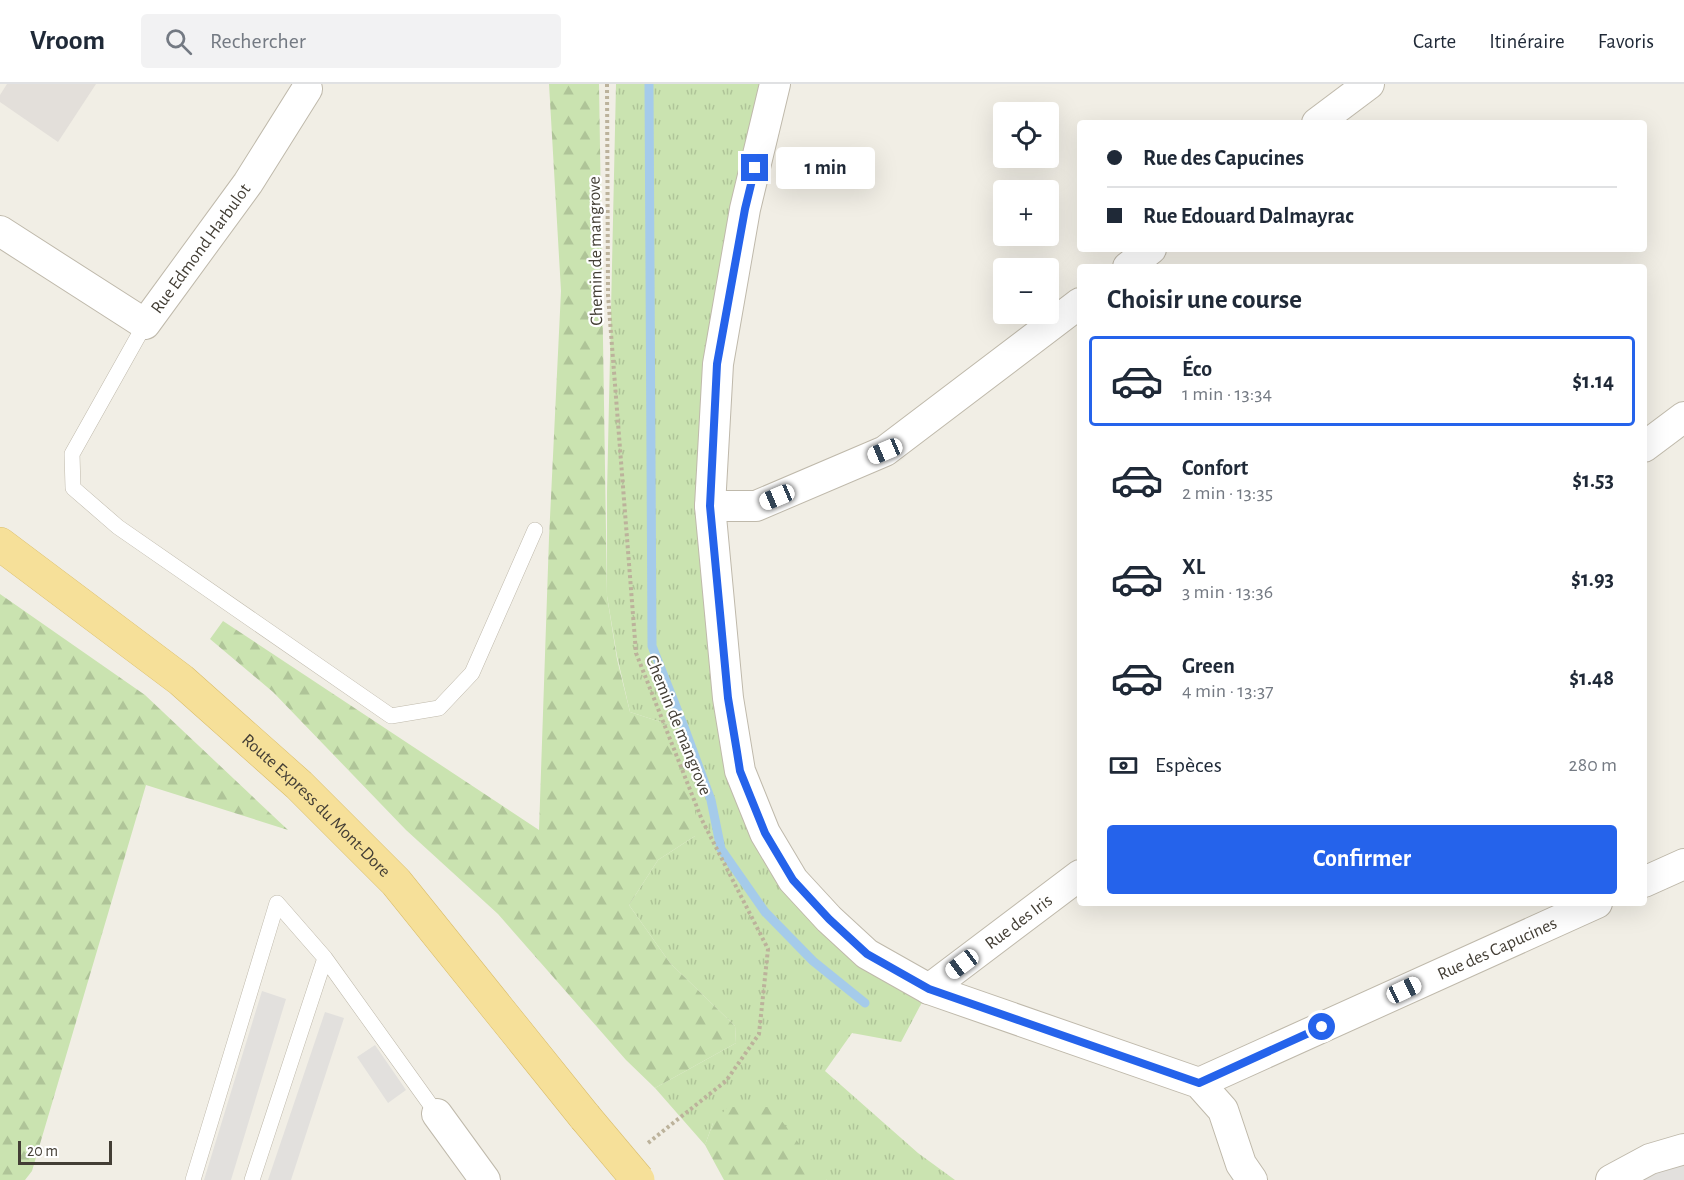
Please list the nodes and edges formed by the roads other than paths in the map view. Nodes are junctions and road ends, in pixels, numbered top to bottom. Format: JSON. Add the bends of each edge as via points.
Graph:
{"nodes":[{"id":1,"x":775,"y":84,"type":"edge"},
{"id":2,"x":1369,"y":84,"type":"edge"},
{"id":3,"x":307,"y":89,"type":"dead end"},
{"id":4,"x":1321,"y":120,"type":"edge"},
{"id":5,"x":0,"y":231,"type":"edge"},
{"id":6,"x":1147,"y":252,"type":"edge"},
{"id":7,"x":1132,"y":264,"type":"edge"},
{"id":8,"x":1077,"y":305,"type":"edge"},
{"id":9,"x":145,"y":324,"type":"junction"},
{"id":10,"x":1684,"y":417,"type":"edge"},
{"id":11,"x":1647,"y":445,"type":"edge"},
{"id":12,"x":710,"y":506,"type":"junction"},
{"id":13,"x":535,"y":530,"type":"dead end"},
{"id":14,"x":0,"y":543,"type":"edge"},
{"id":15,"x":1684,"y":864,"type":"edge"},
{"id":16,"x":1077,"y":877,"type":"edge"},
{"id":17,"x":1647,"y":881,"type":"edge"},
{"id":18,"x":1590,"y":906,"type":"edge"},
{"id":19,"x":325,"y":958,"type":"junction"},
{"id":20,"x":929,"y":989,"type":"junction"},
{"id":21,"x":1199,"y":1083,"type":"junction"},
{"id":22,"x":437,"y":1114,"type":"joint"},
{"id":23,"x":1684,"y":1149,"type":"edge"},
{"id":24,"x":193,"y":1180,"type":"edge"},
{"id":25,"x":252,"y":1180,"type":"edge"},
{"id":26,"x":485,"y":1180,"type":"edge"},
{"id":27,"x":638,"y":1180,"type":"edge"},
{"id":28,"x":1252,"y":1180,"type":"edge"},
{"id":29,"x":1611,"y":1180,"type":"edge"}],
"edges":[{"from":1,"to":12,"type":"street","via":[[745,209],[717,364]]},
{"from":2,"to":4,"type":"street"},
{"from":3,"to":9,"type":"street","name":"Rue Edmond Harbulot","via":[[248,183]]},
{"from":5,"to":9,"type":"street","name":"Rue Edmond Harbulot"},
{"from":6,"to":7,"type":"street"},
{"from":8,"to":12,"type":"street","via":[[885,451],[756,506]]},
{"from":9,"to":13,"type":"lane","via":[[72,454],[73,488],[118,527],[391,716],[439,708],[472,673]]},
{"from":10,"to":11,"type":"street"},
{"from":12,"to":20,"type":"street","via":[[728,698],[740,771],[765,833],[793,880],[829,919],[867,954]]},
{"from":14,"to":27,"type":"main road","name":"Route Express du Mont-Dore","bridge":true,"via":[[181,680],[299,785],[396,882]]},
{"from":15,"to":17,"type":"street"},
{"from":16,"to":20,"type":"street","name":"Rue des Iris"},
{"from":18,"to":21,"type":"street","name":"Rue des Capucines"},
{"from":19,"to":22,"type":"lane"},
{"from":19,"to":24,"type":"lane","via":[[277,903]]},
{"from":19,"to":25,"type":"lane"},
{"from":20,"to":21,"type":"street"},
{"from":21,"to":28,"type":"street","via":[[1223,1110],[1240,1164]]},
{"from":22,"to":26,"type":"street"},
{"from":23,"to":29,"type":"street","via":[[1650,1159]]}]}
